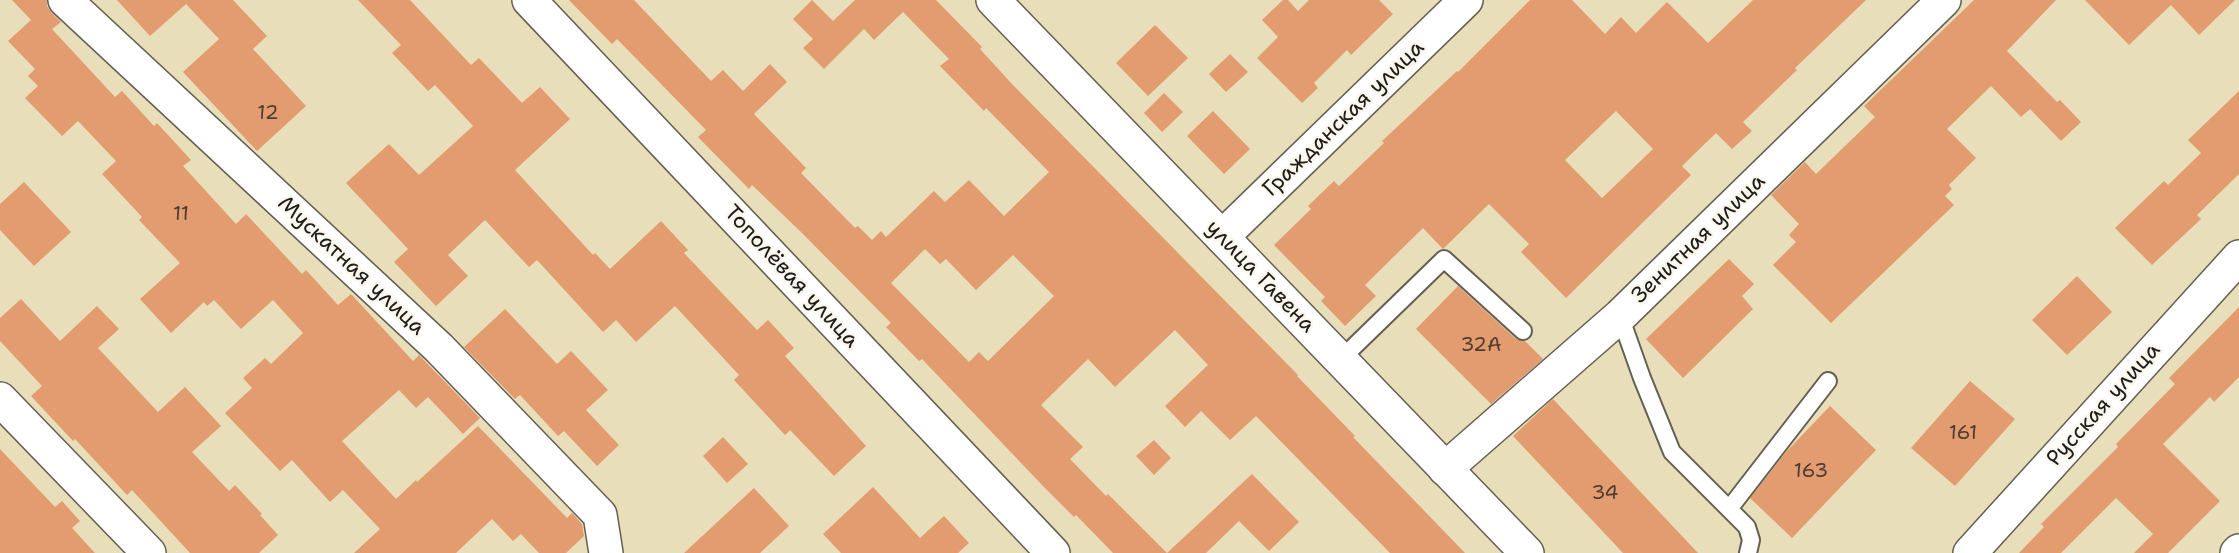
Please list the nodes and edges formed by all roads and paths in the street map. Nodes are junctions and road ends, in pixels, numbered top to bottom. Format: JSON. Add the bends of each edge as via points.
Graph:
{"nodes":[{"id":1,"x":65,"y":0,"type":"edge"},
{"id":2,"x":528,"y":0,"type":"edge"},
{"id":3,"x":1466,"y":0,"type":"edge"},
{"id":4,"x":1944,"y":0,"type":"edge"},
{"id":5,"x":996,"y":1,"type":"edge"},
{"id":6,"x":1222,"y":237,"type":"junction"},
{"id":7,"x":2239,"y":257,"type":"edge"},
{"id":8,"x":1620,"y":316,"type":"junction"},
{"id":9,"x":1522,"y":331,"type":"dead end"},
{"id":10,"x":1340,"y":360,"type":"junction"},
{"id":11,"x":1828,"y":381,"type":"dead end"},
{"id":12,"x":0,"y":399,"type":"edge"},
{"id":13,"x":1445,"y":469,"type":"junction"},
{"id":14,"x":1729,"y":509,"type":"junction"},
{"id":15,"x":149,"y":553,"type":"edge"},
{"id":16,"x":606,"y":553,"type":"edge"},
{"id":17,"x":1053,"y":553,"type":"edge"},
{"id":18,"x":1527,"y":553,"type":"edge"},
{"id":19,"x":1748,"y":553,"type":"edge"},
{"id":20,"x":1970,"y":553,"type":"edge"}],
"edges":[{"from":1,"to":16,"type":"street","name":"Мускатная улица","via":[[440,348],[600,515]]},
{"from":2,"to":17,"type":"street","name":"Тополёвая улица"},
{"from":3,"to":6,"type":"street","name":"Гражданская улица"},
{"from":4,"to":8,"type":"street","name":"Зенитная улица"},
{"from":5,"to":6,"type":"street","name":"улица Гавена"},
{"from":6,"to":10,"type":"street","name":"улица Гавена"},
{"from":7,"to":20,"type":"street","name":"Русская улица"},
{"from":8,"to":13,"type":"street","name":"Зенитная улица"},
{"from":8,"to":14,"type":"lane","via":[[1672,452]]},
{"from":9,"to":10,"type":"lane","via":[[1444,259]]},
{"from":10,"to":13,"type":"street","name":"улица Гавена"},
{"from":11,"to":14,"type":"lane"},
{"from":12,"to":15,"type":"street"},
{"from":13,"to":18,"type":"street","name":"улица Гавена"},
{"from":14,"to":19,"type":"lane","via":[[1747,527],[1751,540]]}]}
